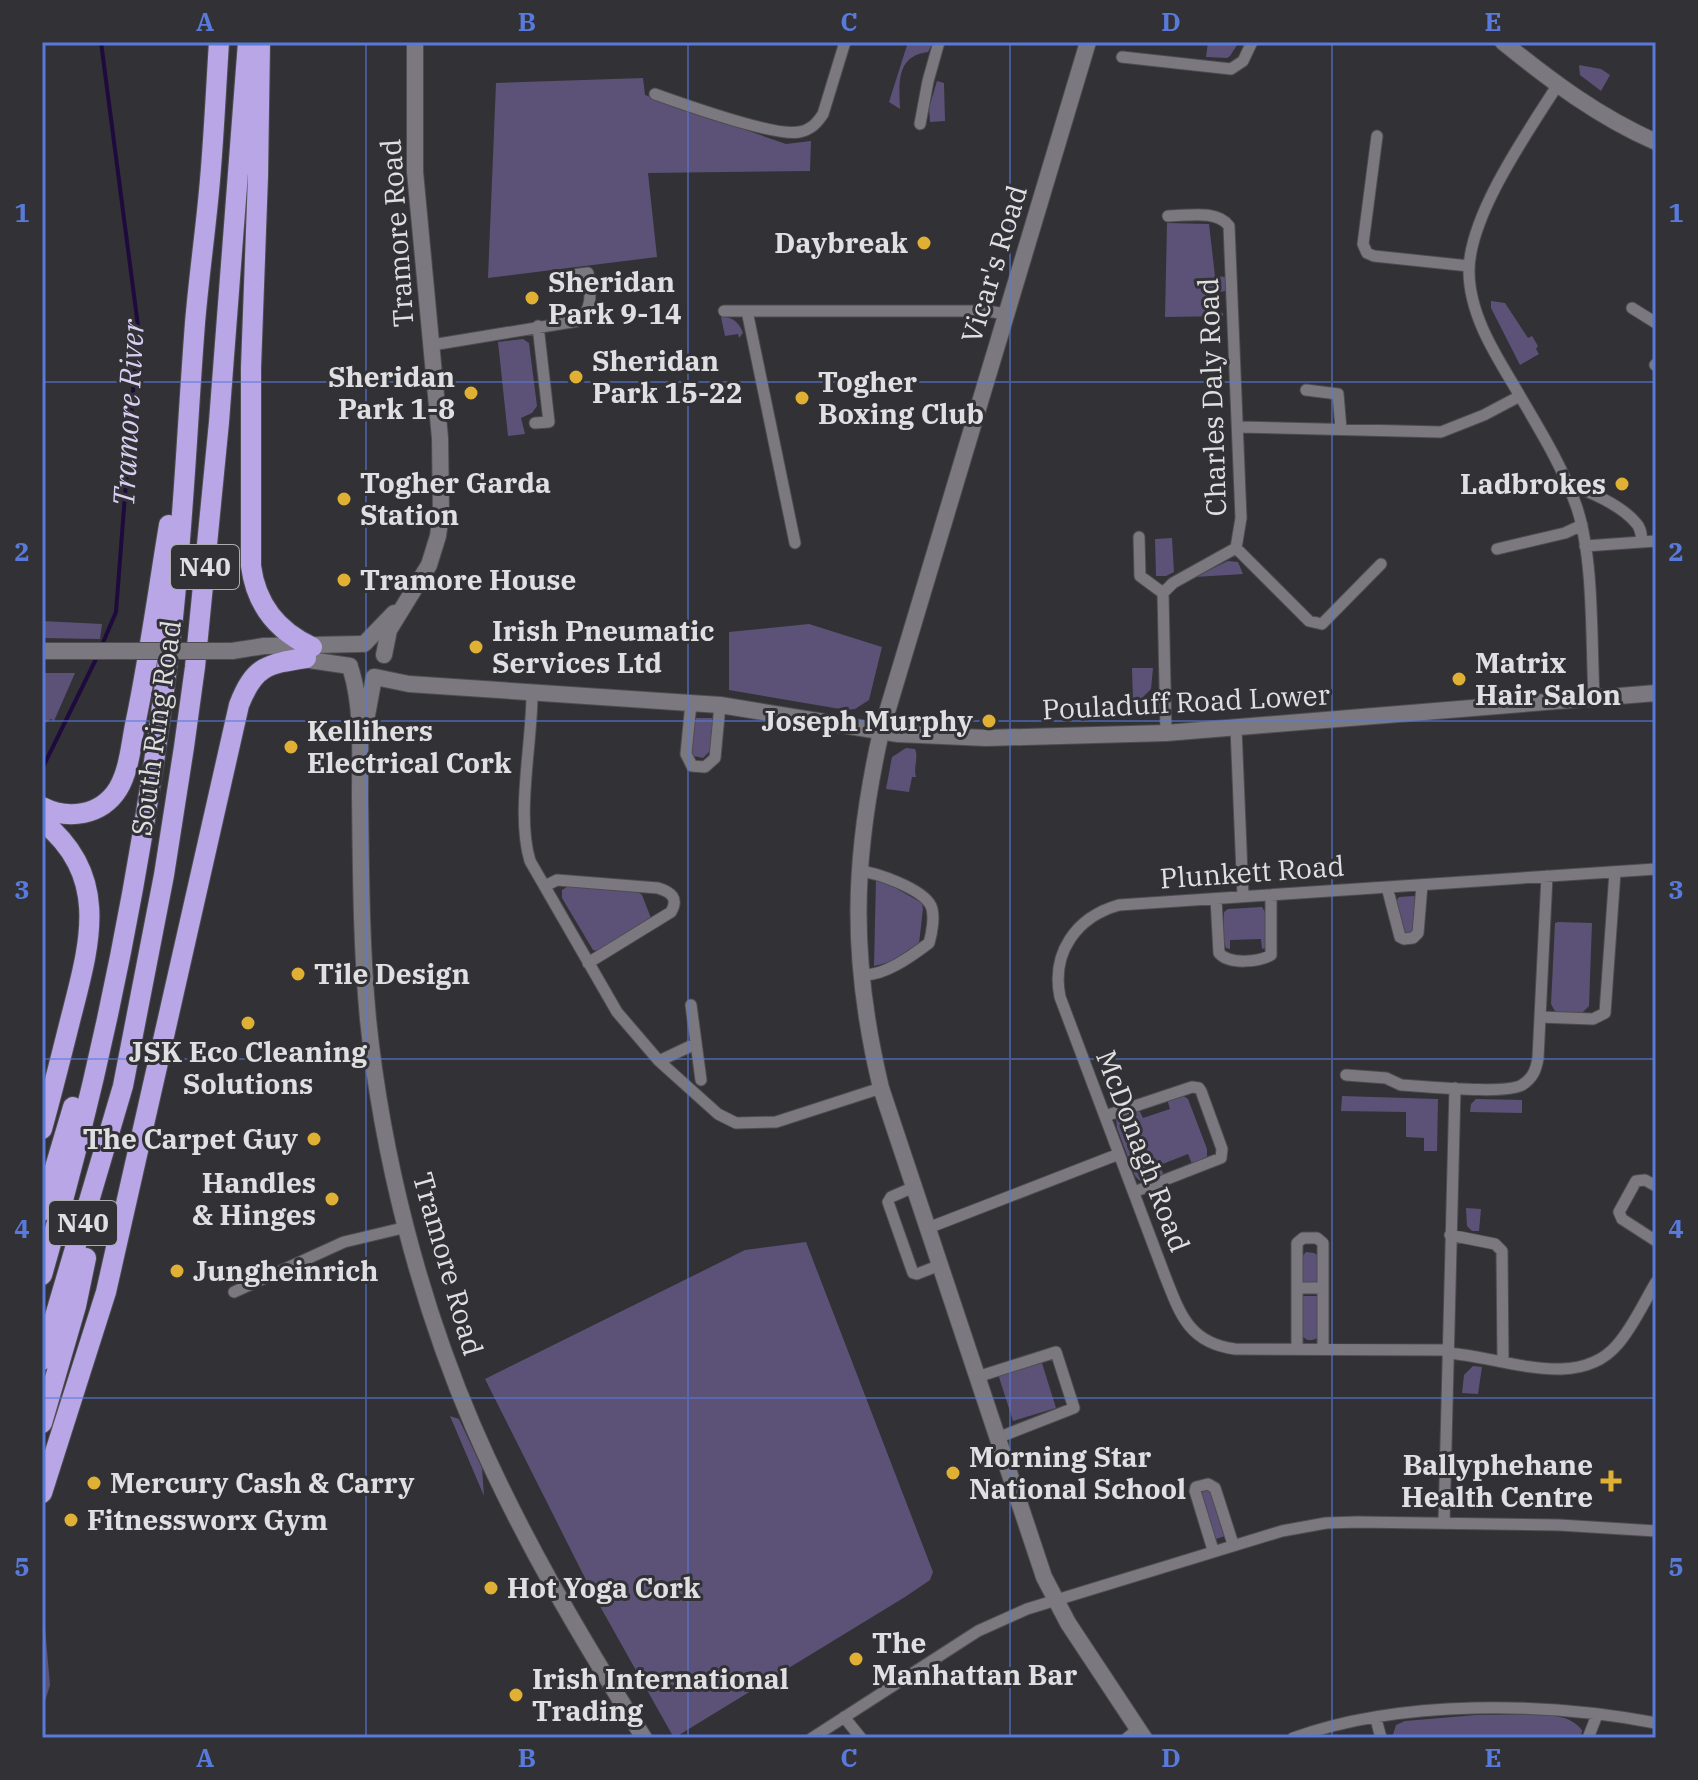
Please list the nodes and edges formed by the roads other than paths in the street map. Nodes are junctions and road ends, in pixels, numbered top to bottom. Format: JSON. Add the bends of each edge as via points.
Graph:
{"nodes":[{"id":1,"x":219,"y":42,"type":"edge"},
{"id":2,"x":248,"y":42,"type":"edge"},
{"id":3,"x":260,"y":42,"type":"edge"},
{"id":4,"x":415,"y":42,"type":"edge"},
{"id":5,"x":845,"y":42,"type":"edge"},
{"id":6,"x":939,"y":42,"type":"edge"},
{"id":7,"x":1088,"y":42,"type":"edge"},
{"id":8,"x":1252,"y":42,"type":"edge"},
{"id":9,"x":1503,"y":42,"type":"edge"},
{"id":10,"x":1122,"y":57,"type":"dead end"},
{"id":11,"x":1557,"y":86,"type":"junction"},
{"id":12,"x":655,"y":94,"type":"dead end"},
{"id":13,"x":920,"y":124,"type":"dead end"},
{"id":14,"x":1377,"y":136,"type":"dead end"},
{"id":15,"x":1655,"y":140,"type":"edge"},
{"id":16,"x":1168,"y":216,"type":"dead end"},
{"id":17,"x":1469,"y":266,"type":"junction"},
{"id":18,"x":571,"y":275,"type":"dead end"},
{"id":19,"x":1632,"y":308,"type":"dead end"},
{"id":20,"x":724,"y":311,"type":"dead end"},
{"id":21,"x":747,"y":311,"type":"junction"},
{"id":22,"x":1006,"y":314,"type":"junction"},
{"id":23,"x":1656,"y":323,"type":"edge"},
{"id":24,"x":538,"y":326,"type":"junction"},
{"id":25,"x":432,"y":345,"type":"junction"},
{"id":26,"x":190,"y":388,"type":"junction"},
{"id":27,"x":1306,"y":390,"type":"dead end"},
{"id":28,"x":1520,"y":396,"type":"junction"},
{"id":29,"x":535,"y":423,"type":"dead end"},
{"id":30,"x":1239,"y":427,"type":"junction"},
{"id":31,"x":1341,"y":429,"type":"junction"},
{"id":32,"x":1568,"y":486,"type":"junction"},
{"id":33,"x":1582,"y":525,"type":"junction"},
{"id":34,"x":1139,"y":537,"type":"dead end"},
{"id":35,"x":1642,"y":541,"type":"junction"},
{"id":36,"x":1656,"y":541,"type":"edge"},
{"id":37,"x":795,"y":543,"type":"dead end"},
{"id":38,"x":1585,"y":546,"type":"junction"},
{"id":39,"x":1236,"y":548,"type":"junction"},
{"id":40,"x":1497,"y":549,"type":"dead end"},
{"id":41,"x":1381,"y":564,"type":"dead end"},
{"id":42,"x":1163,"y":593,"type":"junction"},
{"id":43,"x":405,"y":603,"type":"junction"},
{"id":44,"x":362,"y":644,"type":"junction"},
{"id":45,"x":47,"y":651,"type":"edge"},
{"id":46,"x":309,"y":653,"type":"junction"},
{"id":47,"x":350,"y":668,"type":"junction"},
{"id":48,"x":380,"y":668,"type":"junction"},
{"id":49,"x":1656,"y":693,"type":"edge"},
{"id":50,"x":532,"y":694,"type":"junction"},
{"id":51,"x":1594,"y":696,"type":"junction"},
{"id":52,"x":691,"y":703,"type":"junction"},
{"id":53,"x":720,"y":705,"type":"junction"},
{"id":54,"x":1236,"y":728,"type":"junction"},
{"id":55,"x":881,"y":732,"type":"junction"},
{"id":56,"x":1166,"y":733,"type":"junction"},
{"id":57,"x":360,"y":759,"type":"junction"},
{"id":58,"x":42,"y":807,"type":"edge"},
{"id":59,"x":42,"y":821,"type":"edge"},
{"id":60,"x":1656,"y":869,"type":"edge"},
{"id":61,"x":858,"y":871,"type":"junction"},
{"id":62,"x":1615,"y":872,"type":"junction"},
{"id":63,"x":1547,"y":876,"type":"junction"},
{"id":64,"x":1422,"y":885,"type":"junction"},
{"id":65,"x":545,"y":886,"type":"junction"},
{"id":66,"x":1387,"y":887,"type":"junction"},
{"id":67,"x":1271,"y":895,"type":"junction"},
{"id":68,"x":1243,"y":897,"type":"junction"},
{"id":69,"x":1216,"y":899,"type":"junction"},
{"id":70,"x":131,"y":903,"type":"junction"},
{"id":71,"x":1119,"y":905,"type":"joint"},
{"id":72,"x":588,"y":963,"type":"junction"},
{"id":73,"x":860,"y":974,"type":"junction"},
{"id":74,"x":691,"y":1005,"type":"dead end"},
{"id":75,"x":1540,"y":1017,"type":"junction"},
{"id":76,"x":695,"y":1044,"type":"junction"},
{"id":77,"x":659,"y":1061,"type":"junction"},
{"id":78,"x":96,"y":1066,"type":"junction"},
{"id":79,"x":1346,"y":1075,"type":"dead end"},
{"id":80,"x":701,"y":1080,"type":"dead end"},
{"id":81,"x":123,"y":1086,"type":"junction"},
{"id":82,"x":881,"y":1088,"type":"junction"},
{"id":83,"x":1455,"y":1088,"type":"junction"},
{"id":84,"x":1105,"y":1116,"type":"junction"},
{"id":85,"x":42,"y":1129,"type":"edge"},
{"id":86,"x":1119,"y":1154,"type":"junction"},
{"id":87,"x":1656,"y":1186,"type":"edge"},
{"id":88,"x":914,"y":1187,"type":"junction"},
{"id":89,"x":1134,"y":1192,"type":"junction"},
{"id":90,"x":42,"y":1211,"type":"edge"},
{"id":91,"x":407,"y":1227,"type":"junction"},
{"id":92,"x":928,"y":1228,"type":"junction"},
{"id":93,"x":1450,"y":1235,"type":"junction"},
{"id":94,"x":42,"y":1239,"type":"edge"},
{"id":95,"x":1656,"y":1241,"type":"edge"},
{"id":96,"x":940,"y":1265,"type":"junction"},
{"id":97,"x":42,"y":1275,"type":"edge"},
{"id":98,"x":1656,"y":1282,"type":"edge"},
{"id":99,"x":1297,"y":1288,"type":"junction"},
{"id":100,"x":1323,"y":1288,"type":"junction"},
{"id":101,"x":234,"y":1292,"type":"dead end"},
{"id":102,"x":1297,"y":1349,"type":"junction"},
{"id":103,"x":1323,"y":1349,"type":"junction"},
{"id":104,"x":1447,"y":1352,"type":"junction"},
{"id":105,"x":42,"y":1360,"type":"edge"},
{"id":106,"x":1503,"y":1361,"type":"junction"},
{"id":107,"x":977,"y":1377,"type":"junction"},
{"id":108,"x":42,"y":1423,"type":"edge"},
{"id":109,"x":997,"y":1438,"type":"junction"},
{"id":110,"x":42,"y":1493,"type":"edge"},
{"id":111,"x":1444,"y":1523,"type":"junction"},
{"id":112,"x":1656,"y":1531,"type":"edge"},
{"id":113,"x":1233,"y":1544,"type":"junction"},
{"id":114,"x":1213,"y":1550,"type":"junction"},
{"id":115,"x":1056,"y":1599,"type":"junction"},
{"id":116,"x":1597,"y":1715,"type":"junction"},
{"id":117,"x":844,"y":1717,"type":"junction"},
{"id":118,"x":1376,"y":1719,"type":"junction"},
{"id":119,"x":1656,"y":1723,"type":"edge"},
{"id":120,"x":1136,"y":1735,"type":"edge"},
{"id":121,"x":644,"y":1738,"type":"edge"},
{"id":122,"x":812,"y":1738,"type":"edge"},
{"id":123,"x":861,"y":1738,"type":"edge"},
{"id":124,"x":1293,"y":1738,"type":"edge"},
{"id":125,"x":1381,"y":1738,"type":"edge"},
{"id":126,"x":1588,"y":1738,"type":"edge"}],
"edges":[{"from":1,"to":26,"type":"highway","name":"South Ring Road","number":"N40"},
{"from":2,"to":81,"type":"highway","name":"South Ring Road","number":"N40","via":[[193,680],[164,875]]},
{"from":3,"to":46,"type":"highway","via":[[251,566],[257,593],[271,616]]},
{"from":4,"to":25,"type":"street","name":"Tramore Road","via":[[415,172]]},
{"from":5,"to":12,"type":"street","via":[[823,114],[808,130],[788,133]]},
{"from":6,"to":13,"type":"street"},
{"from":7,"to":22,"type":"street","name":"Vicar's Road"},
{"from":8,"to":10,"type":"street","via":[[1243,61],[1231,69]]},
{"from":9,"to":11,"type":"street"},
{"from":11,"to":15,"type":"street"},
{"from":11,"to":17,"type":"street","via":[[1491,198]]},
{"from":14,"to":17,"type":"street","via":[[1363,244],[1367,253]]},
{"from":16,"to":30,"type":"street","name":"Charles Daly Road","via":[[1215,216],[1229,226]]},
{"from":17,"to":28,"type":"street","via":[[1487,339]]},
{"from":18,"to":24,"type":"street","via":[[588,273],[587,313],[578,321]]},
{"from":19,"to":23,"type":"street"},
{"from":20,"to":21,"type":"street"},
{"from":21,"to":22,"type":"street"},
{"from":21,"to":37,"type":"street"},
{"from":22,"to":55,"type":"street","name":"Vicar's Road"},
{"from":24,"to":25,"type":"street"},
{"from":24,"to":29,"type":"street","via":[[549,422]]},
{"from":25,"to":43,"type":"street","name":"Tramore Road","via":[[440,525],[429,565]]},
{"from":26,"to":58,"type":"highway","via":[[126,771],[106,804],[91,812],[72,815]]},
{"from":26,"to":70,"type":"highway","name":"South Ring Road","number":"N40","via":[[171,633]]},
{"from":27,"to":31,"type":"street","via":[[1340,395]]},
{"from":28,"to":31,"type":"street","via":[[1441,432]]},
{"from":28,"to":32,"type":"street"},
{"from":30,"to":31,"type":"street"},
{"from":30,"to":39,"type":"street","name":"Charles Daly Road","via":[[1241,518]]},
{"from":32,"to":33,"type":"street"},
{"from":32,"to":35,"type":"street","via":[[1587,490],[1634,520]]},
{"from":33,"to":38,"type":"street"},
{"from":33,"to":40,"type":"street"},
{"from":34,"to":42,"type":"street","via":[[1140,576]]},
{"from":35,"to":36,"type":"street"},
{"from":35,"to":38,"type":"street"},
{"from":38,"to":51,"type":"street"},
{"from":39,"to":41,"type":"street","via":[[1309,621],[1322,624]]},
{"from":39,"to":42,"type":"street","name":"Charles Daly Road"},
{"from":42,"to":56,"type":"street"},
{"from":43,"to":44,"type":"street","name":"Tramore Road"},
{"from":43,"to":48,"type":"street","name":"Tramore Road","via":[[389,630]]},
{"from":44,"to":46,"type":"street"},
{"from":44,"to":47,"type":"street","via":[[351,653]]},
{"from":44,"to":48,"type":"street","via":[[377,646]]},
{"from":45,"to":46,"type":"street","bridge":true},
{"from":46,"to":47,"type":"street"},
{"from":46,"to":110,"type":"highway","via":[[265,667],[239,705],[106,1292]]},
{"from":47,"to":48,"type":"street","via":[[364,679]]},
{"from":47,"to":57,"type":"street","name":"Tramore Road"},
{"from":48,"to":50,"type":"street","name":"Pouladuff Road Lower","via":[[409,684]]},
{"from":48,"to":57,"type":"street","name":"Tramore Road"},
{"from":49,"to":51,"type":"street","name":"Pouladuff Road Lower"},
{"from":50,"to":52,"type":"street","name":"Pouladuff Road Lower"},
{"from":50,"to":65,"type":"street","via":[[525,832],[530,861]]},
{"from":51,"to":54,"type":"street","name":"Pouladuff Road Lower"},
{"from":52,"to":53,"type":"street","name":"Pouladuff Road Lower"},
{"from":52,"to":53,"type":"street","via":[[686,754],[692,766],[705,767],[715,758]]},
{"from":53,"to":55,"type":"street","name":"Pouladuff Road Lower"},
{"from":54,"to":56,"type":"street","name":"Pouladuff Road Lower"},
{"from":54,"to":68,"type":"street"},
{"from":55,"to":56,"type":"street","name":"Pouladuff Road Lower","via":[[986,738]]},
{"from":55,"to":61,"type":"street","name":"Vicar's Road"},
{"from":57,"to":91,"type":"street","name":"Tramore Road","via":[[367,1013],[376,1087]]},
{"from":59,"to":85,"type":"highway","via":[[65,841],[83,872],[90,924],[86,960]]},
{"from":60,"to":62,"type":"street","name":"Plunkett Road"},
{"from":61,"to":73,"type":"street","name":"Vicar's Road"},
{"from":61,"to":73,"type":"street","via":[[882,875],[925,898],[932,909],[929,943],[884,970]]},
{"from":62,"to":63,"type":"street","name":"Plunkett Road"},
{"from":62,"to":75,"type":"street","via":[[1605,1013],[1593,1019]]},
{"from":63,"to":64,"type":"street","name":"Plunkett Road"},
{"from":63,"to":75,"type":"street"},
{"from":64,"to":66,"type":"street","name":"Plunkett Road"},
{"from":64,"to":66,"type":"street","via":[[1418,933],[1404,939]]},
{"from":65,"to":72,"type":"street"},
{"from":65,"to":72,"type":"street","via":[[557,880],[658,888],[674,897],[671,912]]},
{"from":66,"to":67,"type":"street","name":"Plunkett Road"},
{"from":67,"to":68,"type":"street","name":"Plunkett Road"},
{"from":67,"to":69,"type":"street","via":[[1273,952],[1264,959],[1221,957]]},
{"from":68,"to":69,"type":"street","name":"Plunkett Road"},
{"from":69,"to":71,"type":"street","name":"Plunkett Road"},
{"from":70,"to":78,"type":"highway","name":"South Ring Road","number":"N40"},
{"from":70,"to":90,"type":"highway"},
{"from":71,"to":84,"type":"street","name":"McDonagh Road","via":[[1075,931],[1057,978]]},
{"from":72,"to":77,"type":"street","via":[[617,1012]]},
{"from":73,"to":82,"type":"street","name":"Vicar's Road"},
{"from":74,"to":76,"type":"street"},
{"from":75,"to":83,"type":"street","via":[[1535,1071],[1524,1084],[1507,1089]]},
{"from":76,"to":77,"type":"street"},
{"from":76,"to":80,"type":"street"},
{"from":77,"to":82,"type":"street","via":[[703,1104],[736,1123],[776,1122]]},
{"from":78,"to":94,"type":"highway"},
{"from":78,"to":97,"type":"highway","name":"South Ring Road","number":"N40"},
{"from":79,"to":83,"type":"street"},
{"from":81,"to":105,"type":"highway","name":"South Ring Road","number":"N40"},
{"from":81,"to":108,"type":"highway","via":[[76,1306]]},
{"from":82,"to":88,"type":"street","name":"Vicar's Road"},
{"from":83,"to":93,"type":"street"},
{"from":84,"to":86,"type":"street","name":"McDonagh Road"},
{"from":84,"to":89,"type":"street","via":[[1192,1087],[1201,1091],[1221,1158]]},
{"from":86,"to":89,"type":"street","name":"McDonagh Road"},
{"from":86,"to":92,"type":"street"},
{"from":87,"to":95,"type":"street","via":[[1645,1180],[1633,1183],[1619,1212]]},
{"from":88,"to":92,"type":"street","name":"Vicar's Road"},
{"from":88,"to":96,"type":"street","via":[[888,1202],[913,1273]]},
{"from":89,"to":102,"type":"street","name":"McDonagh Road","via":[[1180,1314],[1193,1330],[1223,1347]]},
{"from":91,"to":101,"type":"street","via":[[344,1242]]},
{"from":91,"to":121,"type":"street","name":"Tramore Road","via":[[433,1318],[479,1439],[558,1594]]},
{"from":92,"to":96,"type":"street","name":"Vicar's Road"},
{"from":93,"to":104,"type":"street"},
{"from":93,"to":106,"type":"street","via":[[1495,1244],[1502,1251]]},
{"from":96,"to":107,"type":"street","name":"Vicar's Road"},
{"from":98,"to":106,"type":"street","name":"McDonagh Road","via":[[1617,1345],[1593,1364],[1559,1370]]},
{"from":99,"to":100,"type":"street"},
{"from":99,"to":100,"type":"street","via":[[1297,1243],[1317,1238],[1323,1243]]},
{"from":99,"to":102,"type":"street"},
{"from":100,"to":103,"type":"street"},
{"from":102,"to":103,"type":"street","name":"McDonagh Road"},
{"from":103,"to":104,"type":"street","name":"McDonagh Road"},
{"from":104,"to":106,"type":"street","name":"McDonagh Road"},
{"from":104,"to":111,"type":"street"},
{"from":107,"to":109,"type":"street","name":"Vicar's Road"},
{"from":107,"to":109,"type":"street","via":[[1056,1352],[1074,1408]]},
{"from":109,"to":115,"type":"street","name":"Vicar's Road"},
{"from":111,"to":112,"type":"street"},
{"from":111,"to":113,"type":"street","via":[[1326,1523]]},
{"from":113,"to":114,"type":"street"},
{"from":113,"to":114,"type":"street","via":[[1215,1488],[1196,1487]]},
{"from":114,"to":115,"type":"street"},
{"from":115,"to":117,"type":"street","via":[[978,1631]]},
{"from":115,"to":120,"type":"street","name":"Vicar's Road"},
{"from":116,"to":118,"type":"street","via":[[1485,1707]]},
{"from":116,"to":119,"type":"street"},
{"from":116,"to":126,"type":"street"},
{"from":117,"to":122,"type":"street"},
{"from":117,"to":123,"type":"street"},
{"from":118,"to":124,"type":"street"},
{"from":118,"to":125,"type":"street"}]}
